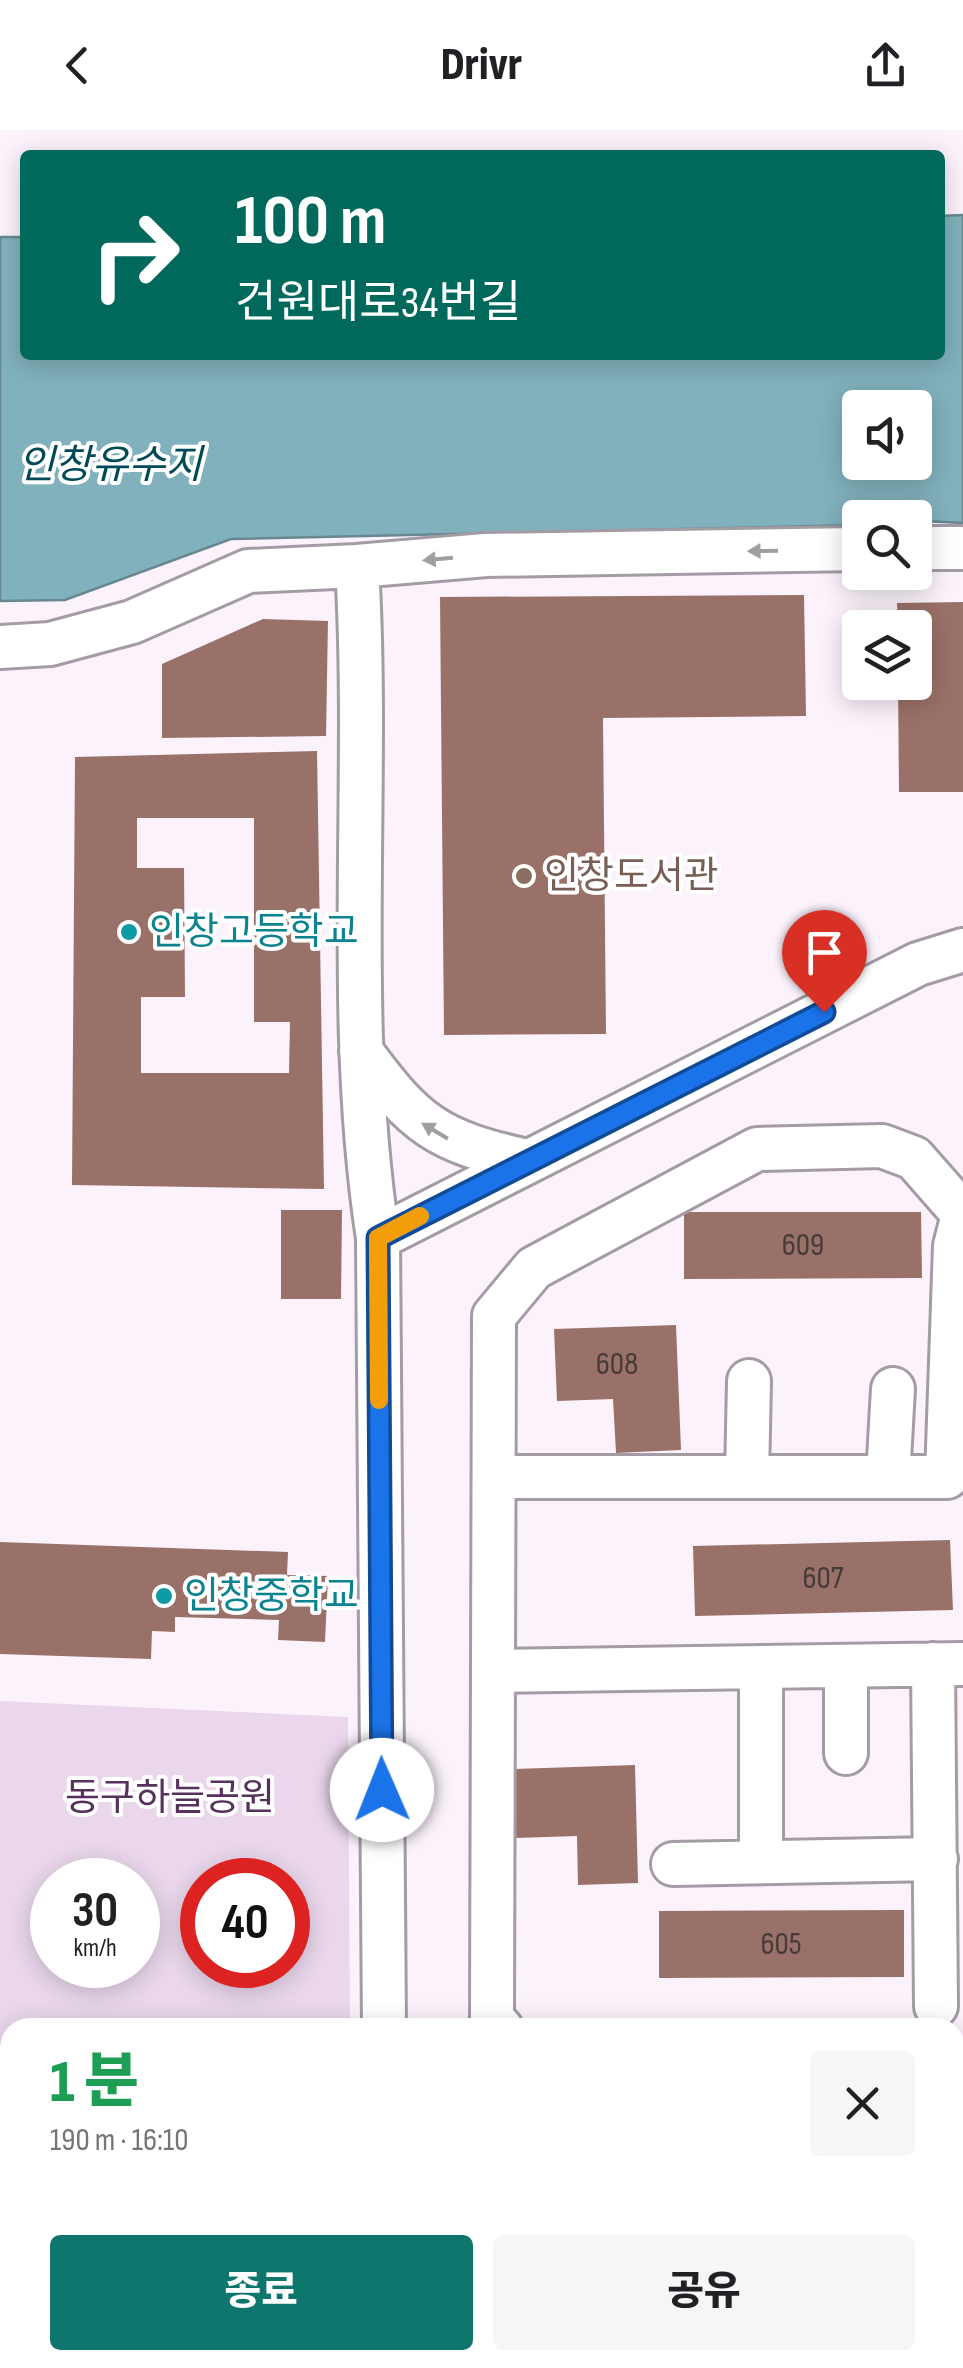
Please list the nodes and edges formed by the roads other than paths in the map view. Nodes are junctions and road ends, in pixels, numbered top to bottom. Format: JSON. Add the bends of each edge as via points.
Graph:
{"nodes":[{"id":1,"x":932,"y":548,"type":"edge"},
{"id":2,"x":963,"y":548,"type":"edge"},
{"id":3,"x":842,"y":549,"type":"edge"},
{"id":4,"x":356,"y":566,"type":"junction"},
{"id":5,"x":0,"y":646,"type":"edge"},
{"id":6,"x":963,"y":950,"type":"edge"},
{"id":7,"x":361,"y":1051,"type":"junction"},
{"id":8,"x":526,"y":1161,"type":"junction"},
{"id":9,"x":963,"y":1215,"type":"edge"},
{"id":10,"x":378,"y":1238,"type":"junction"},
{"id":11,"x":749,"y":1381,"type":"dead end"},
{"id":12,"x":892,"y":1389,"type":"dead end"},
{"id":13,"x":494,"y":1477,"type":"junction"},
{"id":14,"x":747,"y":1477,"type":"junction"},
{"id":15,"x":888,"y":1477,"type":"junction"},
{"id":16,"x":948,"y":1664,"type":"edge"},
{"id":17,"x":846,"y":1666,"type":"junction"},
{"id":18,"x":761,"y":1667,"type":"junction"},
{"id":19,"x":494,"y":1671,"type":"junction"},
{"id":20,"x":846,"y":1753,"type":"dead end"},
{"id":21,"x":936,"y":1859,"type":"junction"},
{"id":22,"x":761,"y":1861,"type":"junction"},
{"id":23,"x":673,"y":1864,"type":"dead end"},
{"id":24,"x":938,"y":2013,"type":"edge"},
{"id":25,"x":384,"y":2018,"type":"edge"},
{"id":26,"x":492,"y":2018,"type":"edge"}],
"edges":[{"from":1,"to":2,"type":"street"},
{"from":3,"to":4,"type":"street","one_way":true,"via":[[486,554]]},
{"from":4,"to":5,"type":"street","via":[[248,572],[132,622],[50,644]]},
{"from":4,"to":7,"type":"street"},
{"from":6,"to":8,"type":"street","via":[[918,964]]},
{"from":8,"to":7,"type":"street","one_way":true,"via":[[461,1144],[420,1122]]},
{"from":7,"to":10,"type":"street"},
{"from":8,"to":10,"type":"street"},
{"from":9,"to":13,"type":"street","via":[[914,1158],[882,1146],[757,1150],[534,1268],[494,1316]]},
{"from":9,"to":15,"type":"street","via":[[955,1246],[947,1477]]},
{"from":10,"to":25,"type":"street"},
{"from":11,"to":14,"type":"street"},
{"from":12,"to":15,"type":"street"},
{"from":13,"to":14,"type":"street"},
{"from":13,"to":19,"type":"street"},
{"from":14,"to":15,"type":"street"},
{"from":16,"to":17,"type":"street"},
{"from":16,"to":21,"type":"street"},
{"from":17,"to":18,"type":"street"},
{"from":17,"to":20,"type":"street"},
{"from":18,"to":19,"type":"street"},
{"from":18,"to":22,"type":"street"},
{"from":19,"to":26,"type":"street"},
{"from":21,"to":22,"type":"street"},
{"from":21,"to":24,"type":"street"},
{"from":22,"to":23,"type":"street"}]}
